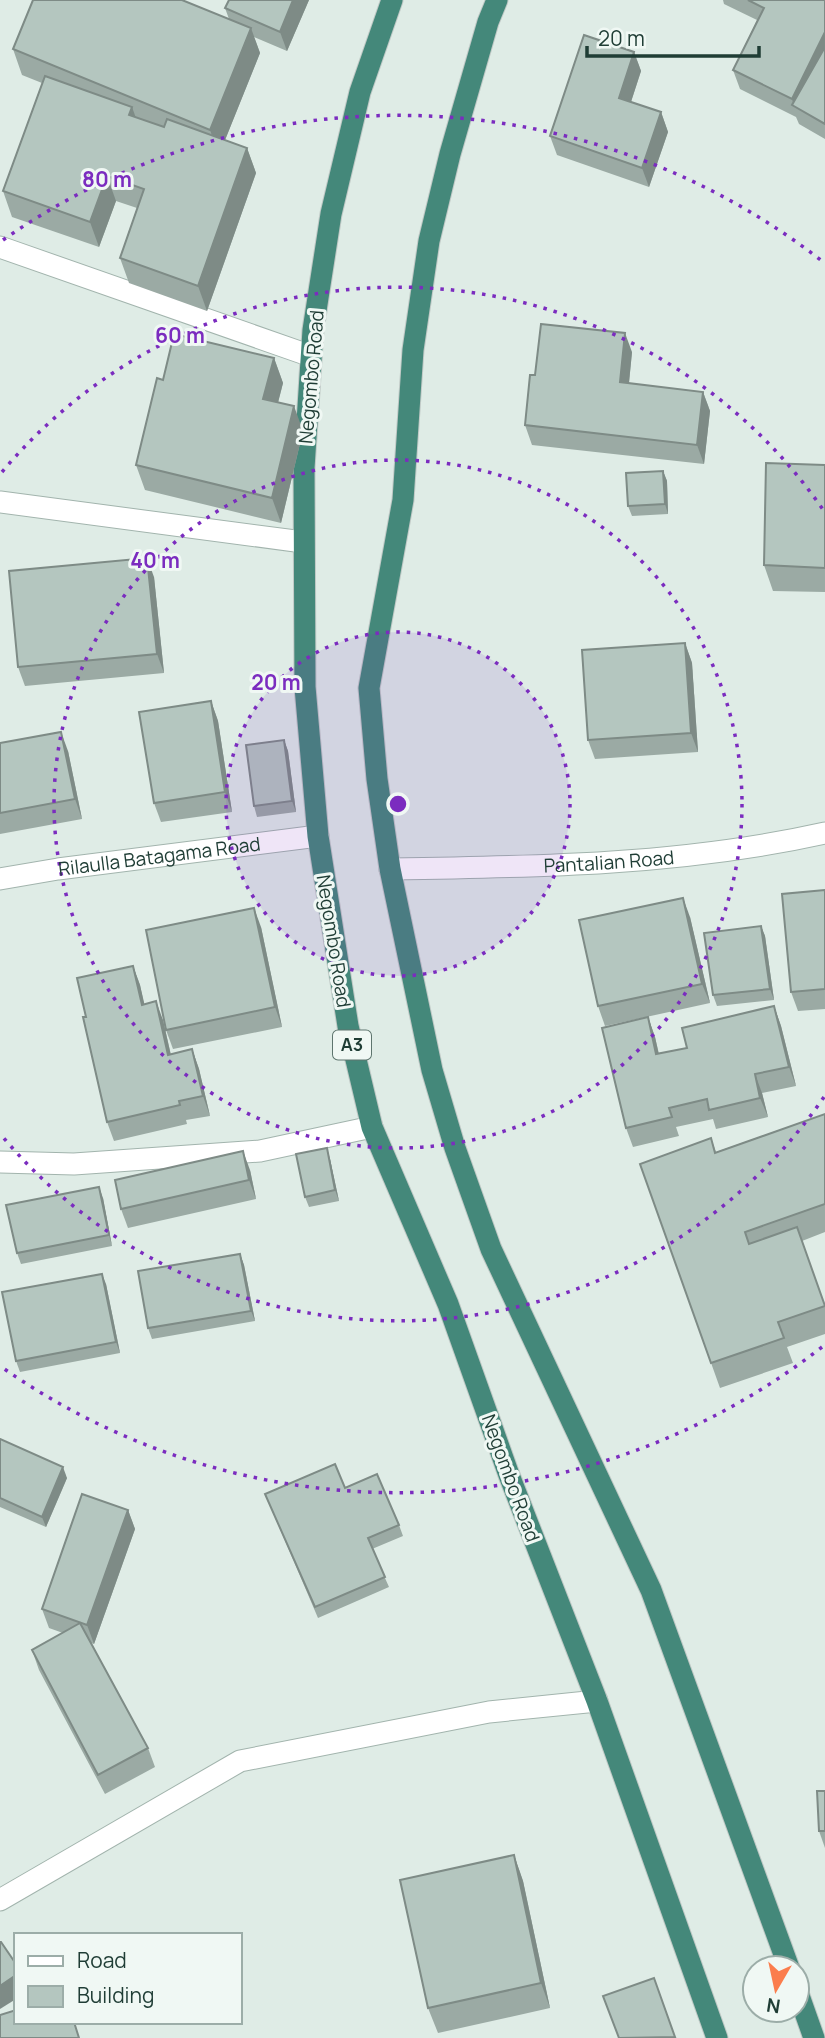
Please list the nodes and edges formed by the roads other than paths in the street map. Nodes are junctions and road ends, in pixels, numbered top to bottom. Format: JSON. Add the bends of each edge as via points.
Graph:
{"nodes":[{"id":1,"x":392,"y":0,"type":"edge"},
{"id":2,"x":497,"y":0,"type":"edge"},
{"id":3,"x":0,"y":247,"type":"edge"},
{"id":4,"x":311,"y":356,"type":"junction"},
{"id":5,"x":0,"y":502,"type":"edge"},
{"id":6,"x":303,"y":542,"type":"junction"},
{"id":7,"x":825,"y":833,"type":"edge"},
{"id":8,"x":318,"y":836,"type":"junction"},
{"id":9,"x":390,"y":869,"type":"junction"},
{"id":10,"x":0,"y":879,"type":"edge"},
{"id":11,"x":372,"y":1127,"type":"junction"},
{"id":12,"x":0,"y":1162,"type":"edge"},
{"id":13,"x":597,"y":1701,"type":"junction"},
{"id":14,"x":0,"y":1900,"type":"edge"},
{"id":15,"x":784,"y":1954,"type":"edge"},
{"id":16,"x":717,"y":2038,"type":"edge"}],
"edges":[{"from":1,"to":4,"type":"highway","name":"Negombo Road","number":"A3","via":[[360,92],[331,214]]},
{"from":2,"to":9,"type":"highway","via":[[429,241],[413,351],[403,500],[369,688]]},
{"from":3,"to":4,"type":"street"},
{"from":4,"to":6,"type":"highway","name":"Negombo Road","number":"A3"},
{"from":5,"to":6,"type":"street"},
{"from":6,"to":8,"type":"highway","name":"Negombo Road","number":"A3","via":[[305,687]]},
{"from":7,"to":9,"type":"street","name":"Pantalian Road","via":[[769,845],[604,864]]},
{"from":8,"to":10,"type":"street","name":"Rilaulla Batagama Road"},
{"from":8,"to":11,"type":"highway","name":"Negombo Road","number":"A3","via":[[348,1026]]},
{"from":9,"to":15,"type":"highway","via":[[432,1070],[491,1249],[651,1590]]},
{"from":11,"to":12,"type":"street","via":[[260,1151],[74,1164]]},
{"from":11,"to":13,"type":"highway","name":"Negombo Road","number":"A3","via":[[448,1304]]},
{"from":13,"to":14,"type":"street","via":[[489,1712],[240,1761]]},
{"from":13,"to":16,"type":"highway","name":"Negombo Road","number":"A3"}]}
